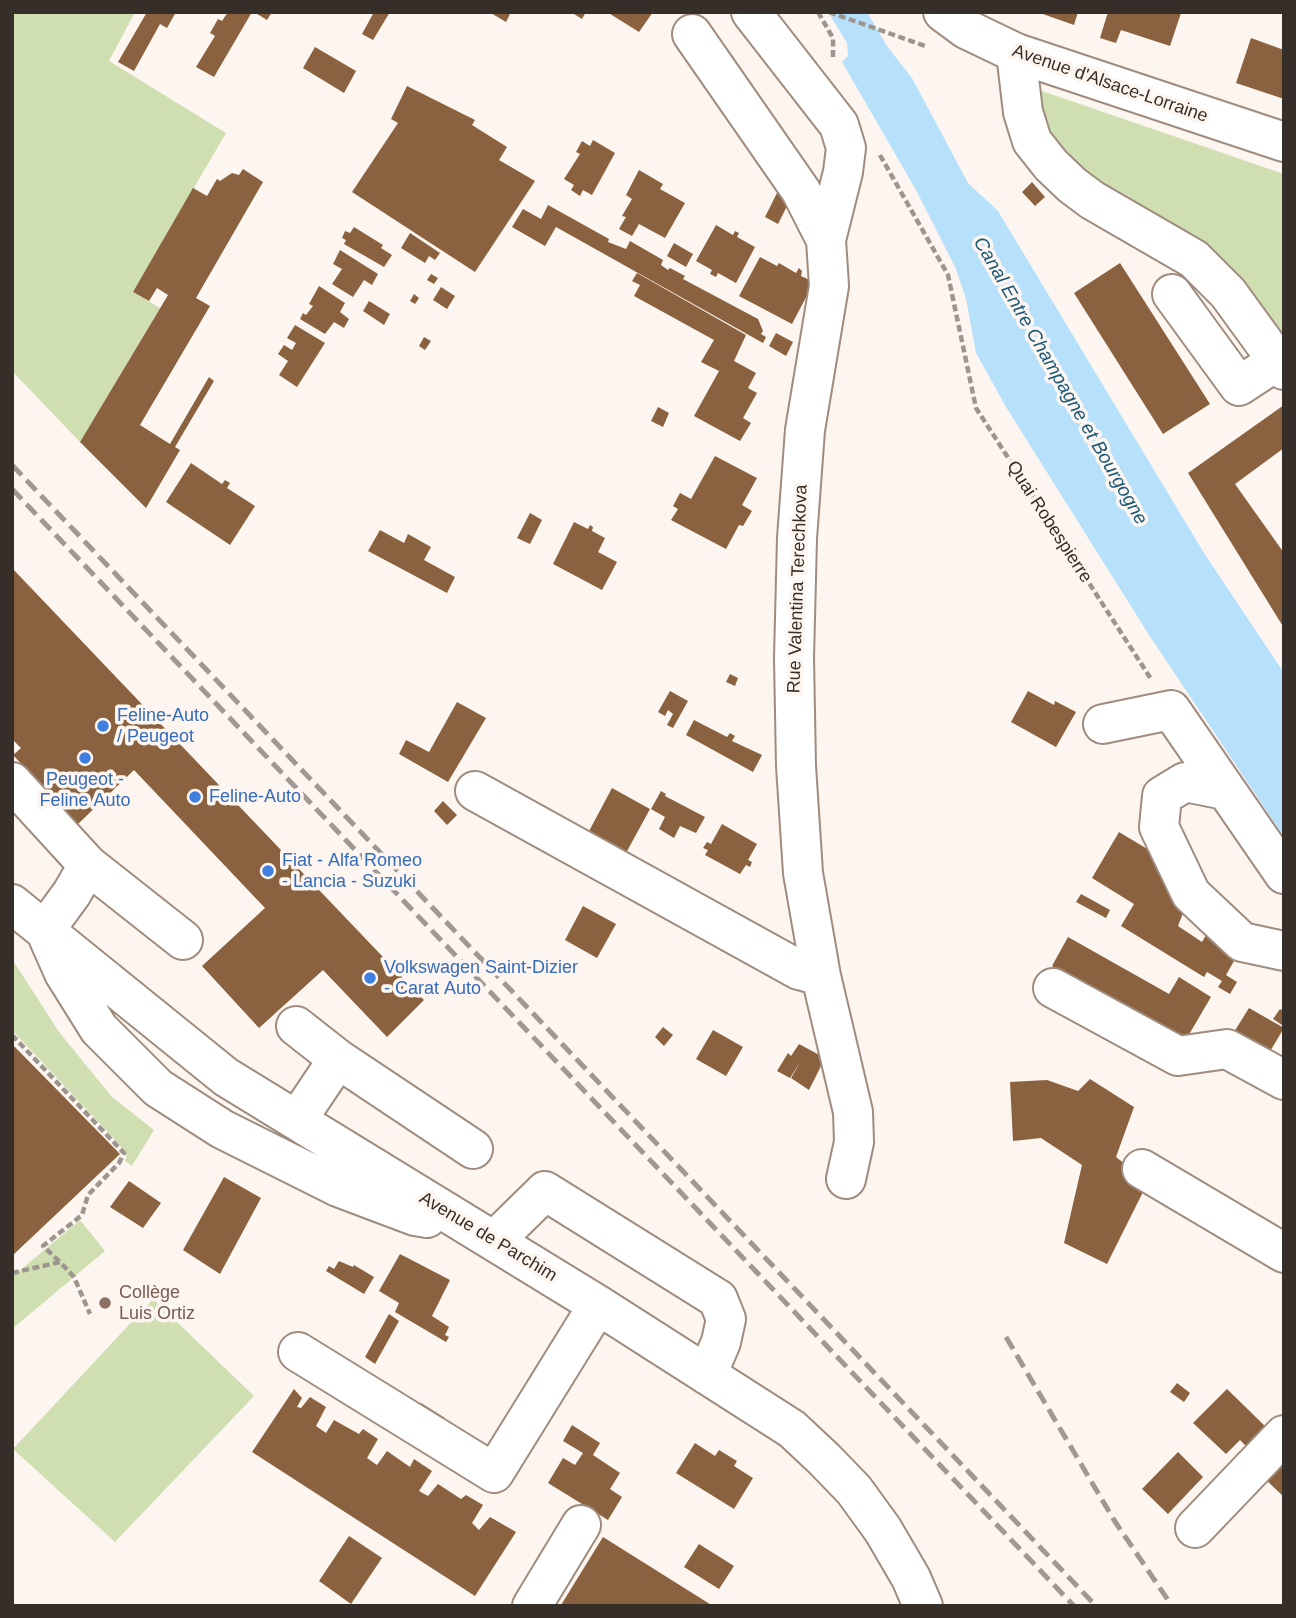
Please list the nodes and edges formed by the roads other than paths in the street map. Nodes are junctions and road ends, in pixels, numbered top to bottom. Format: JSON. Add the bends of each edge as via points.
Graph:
{"nodes":[{"id":1,"x":751,"y":12,"type":"edge"},
{"id":2,"x":943,"y":12,"type":"edge"},
{"id":3,"x":692,"y":34,"type":"dead end"},
{"id":4,"x":1016,"y":53,"type":"junction"},
{"id":5,"x":1284,"y":142,"type":"edge"},
{"id":6,"x":826,"y":240,"type":"junction"},
{"id":7,"x":1172,"y":294,"type":"dead end"},
{"id":8,"x":1281,"y":366,"type":"edge"},
{"id":9,"x":1103,"y":724,"type":"dead end"},
{"id":10,"x":12,"y":782,"type":"edge"},
{"id":11,"x":1225,"y":790,"type":"junction"},
{"id":12,"x":475,"y":791,"type":"dead end"},
{"id":13,"x":88,"y":865,"type":"junction"},
{"id":14,"x":1284,"y":874,"type":"edge"},
{"id":15,"x":12,"y":904,"type":"edge"},
{"id":16,"x":45,"y":930,"type":"junction"},
{"id":17,"x":183,"y":940,"type":"dead end"},
{"id":18,"x":1284,"y":951,"type":"edge"},
{"id":19,"x":821,"y":976,"type":"junction"},
{"id":20,"x":1053,"y":988,"type":"dead end"},
{"id":21,"x":296,"y":1026,"type":"dead end"},
{"id":22,"x":338,"y":1059,"type":"junction"},
{"id":23,"x":1284,"y":1080,"type":"edge"},
{"id":24,"x":297,"y":1121,"type":"junction"},
{"id":25,"x":473,"y":1149,"type":"dead end"},
{"id":26,"x":1142,"y":1169,"type":"dead end"},
{"id":27,"x":846,"y":1179,"type":"dead end"},
{"id":28,"x":482,"y":1234,"type":"junction"},
{"id":29,"x":1284,"y":1253,"type":"edge"},
{"id":30,"x":598,"y":1305,"type":"junction"},
{"id":31,"x":298,"y":1352,"type":"dead end"},
{"id":32,"x":707,"y":1375,"type":"junction"},
{"id":33,"x":1284,"y":1435,"type":"edge"},
{"id":34,"x":581,"y":1525,"type":"dead end"},
{"id":35,"x":1195,"y":1528,"type":"dead end"},
{"id":36,"x":533,"y":1606,"type":"edge"},
{"id":37,"x":923,"y":1606,"type":"edge"}],
"edges":[{"from":1,"to":6,"type":"street","via":[[839,125],[846,148]]},
{"from":2,"to":4,"type":"street","name":"Avenue d'Alsace-Lorraine","via":[[966,29]]},
{"from":3,"to":6,"type":"street","name":"Rue Valentina Terechkova","via":[[802,191]]},
{"from":4,"to":5,"type":"street","name":"Avenue d'Alsace-Lorraine"},
{"from":4,"to":8,"type":"street","via":[[1023,112],[1032,141],[1051,165],[1092,200],[1194,258],[1228,293]]},
{"from":6,"to":19,"type":"street","name":"Rue Valentina Terechkova","via":[[829,286],[805,430],[794,658],[803,873]]},
{"from":7,"to":8,"type":"street","via":[[1239,386]]},
{"from":9,"to":11,"type":"street","via":[[1171,710]]},
{"from":10,"to":13,"type":"street"},
{"from":11,"to":14,"type":"street"},
{"from":11,"to":18,"type":"street","via":[[1185,782],[1162,796],[1159,827],[1191,894],[1241,942]]},
{"from":12,"to":19,"type":"street","via":[[799,970]]},
{"from":13,"to":16,"type":"street"},
{"from":13,"to":17,"type":"street"},
{"from":15,"to":16,"type":"street","name":"Avenue de Parchim"},
{"from":16,"to":24,"type":"street","name":"Avenue de Parchim","via":[[226,1077]]},
{"from":16,"to":28,"type":"street","via":[[64,973],[99,1029],[158,1088],[222,1129],[338,1186],[415,1216]]},
{"from":19,"to":27,"type":"street","name":"Rue Valentina Terechkova","via":[[853,1112]]},
{"from":20,"to":23,"type":"street","via":[[1178,1056],[1227,1049]]},
{"from":21,"to":22,"type":"street"},
{"from":22,"to":24,"type":"street"},
{"from":22,"to":25,"type":"street"},
{"from":24,"to":28,"type":"street","name":"Avenue de Parchim"},
{"from":26,"to":29,"type":"street"},
{"from":28,"to":30,"type":"street","name":"Avenue de Parchim"},
{"from":28,"to":32,"type":"street","via":[[545,1191],[718,1298],[726,1319]]},
{"from":30,"to":31,"type":"street","via":[[494,1473]]},
{"from":30,"to":32,"type":"street","name":"Avenue de Parchim"},
{"from":32,"to":37,"type":"street","name":"Avenue de Parchim","via":[[792,1429],[853,1490],[883,1530]]},
{"from":33,"to":35,"type":"street"},
{"from":34,"to":36,"type":"street"}]}
